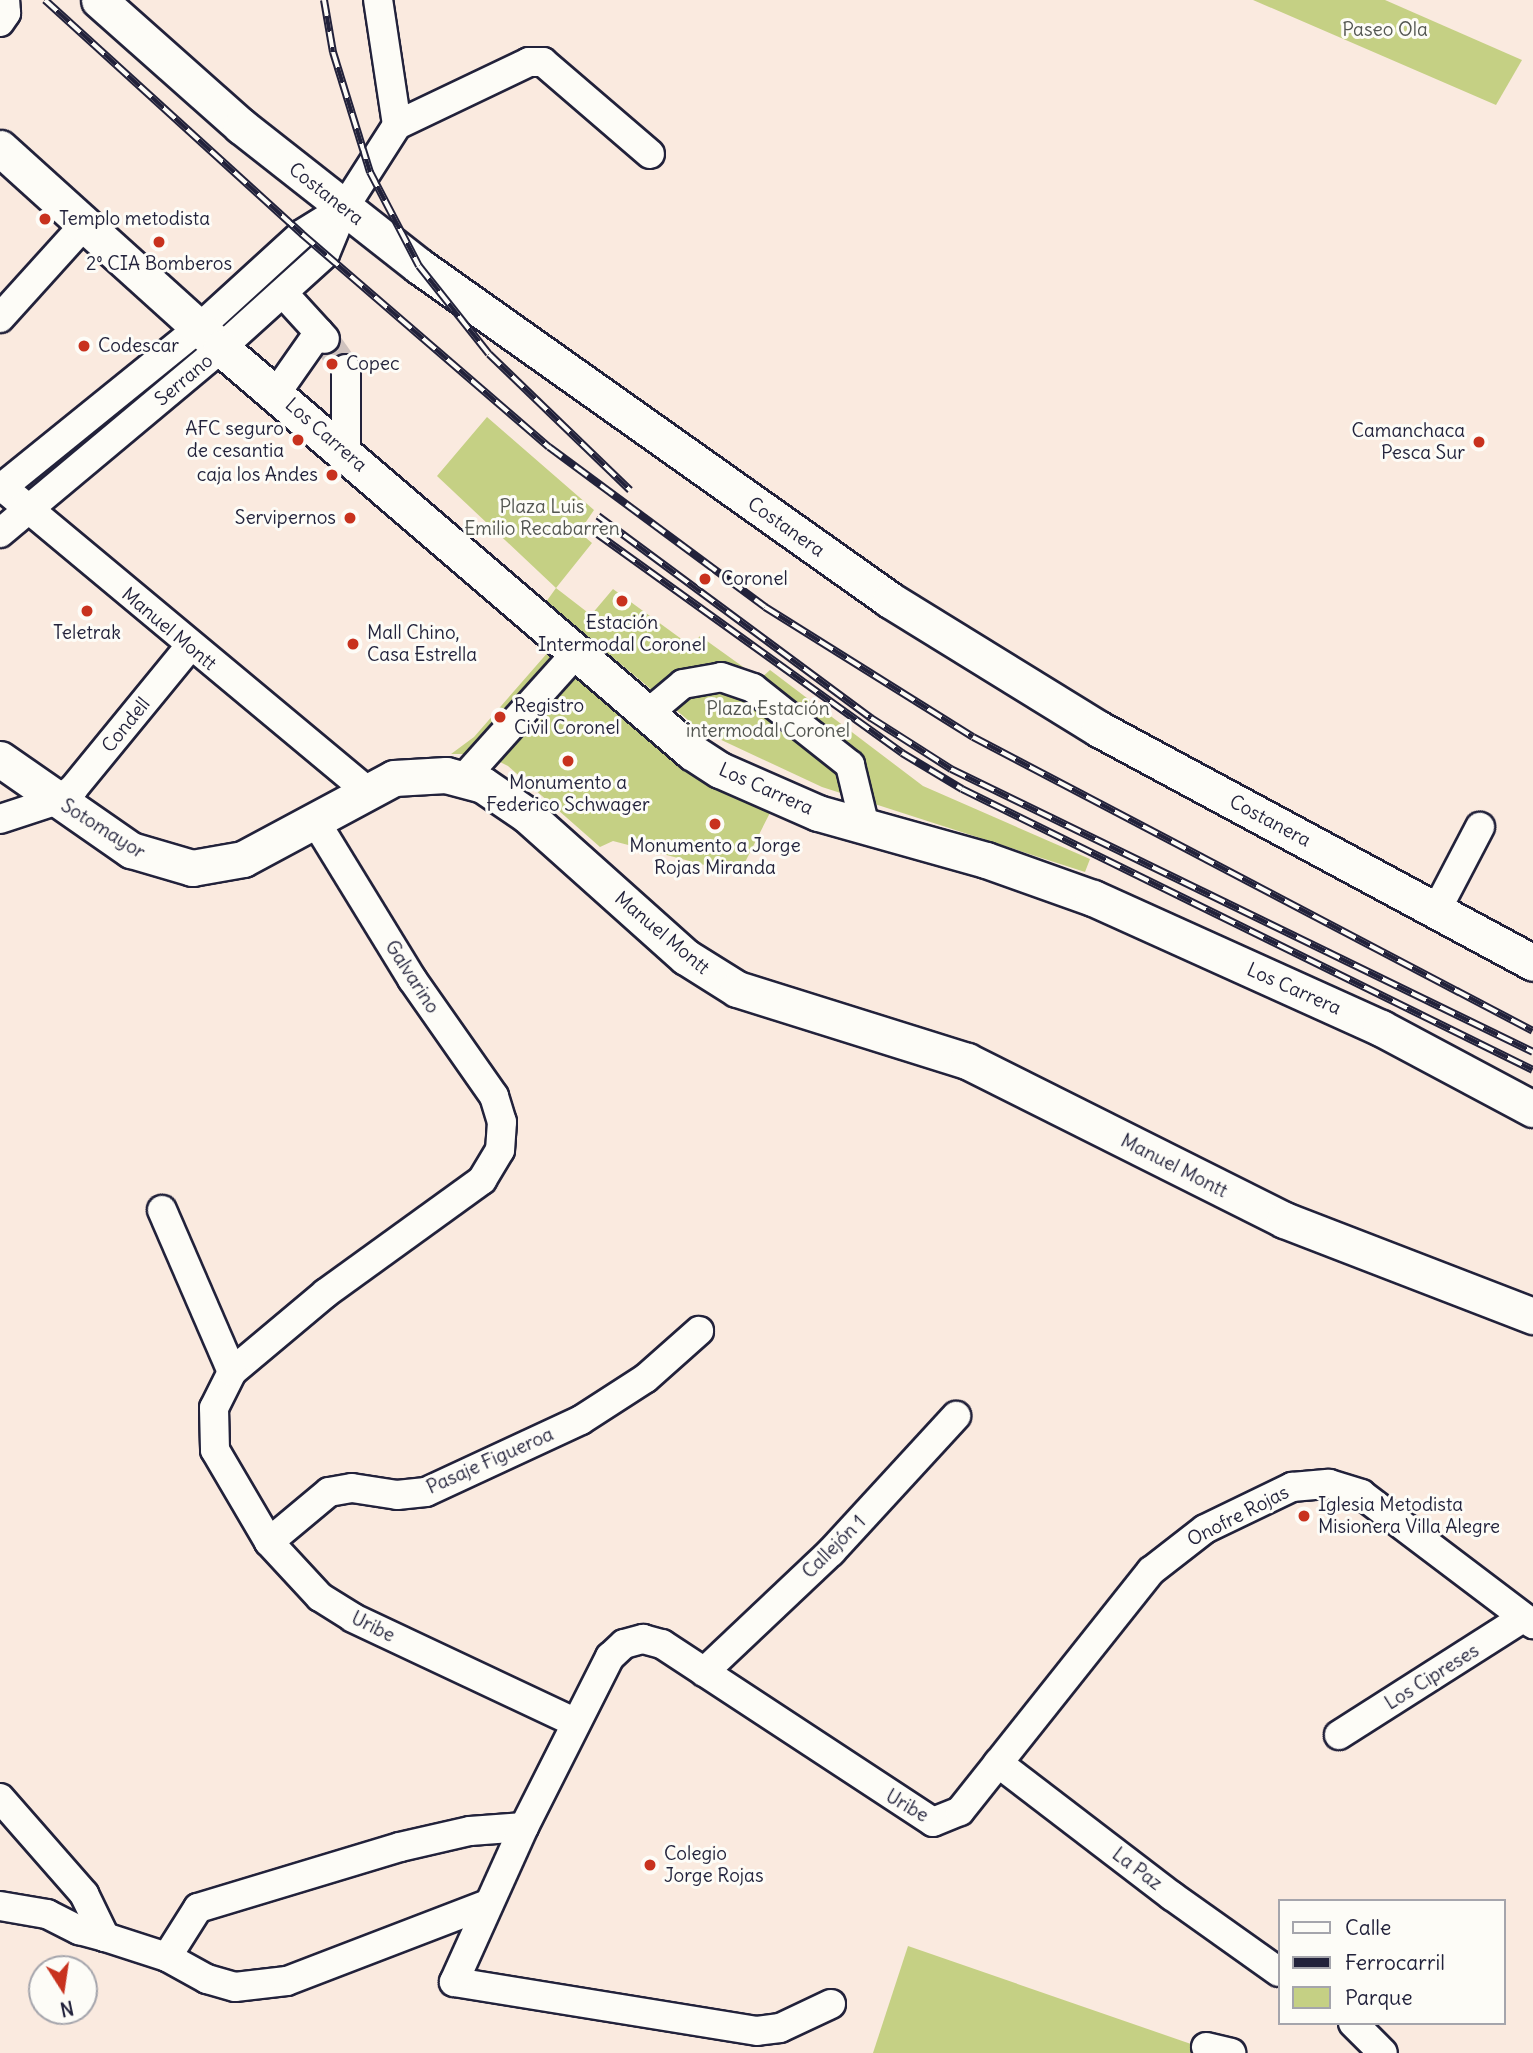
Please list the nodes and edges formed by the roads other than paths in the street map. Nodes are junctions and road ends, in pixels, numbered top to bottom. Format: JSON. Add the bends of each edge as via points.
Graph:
{"nodes":[{"id":1,"x":99,"y":0,"type":"edge"},
{"id":2,"x":378,"y":0,"type":"edge"},
{"id":3,"x":397,"y":125,"type":"junction"},
{"id":4,"x":0,"y":148,"type":"edge"},
{"id":5,"x":650,"y":154,"type":"dead end"},
{"id":6,"x":344,"y":208,"type":"junction"},
{"id":7,"x":85,"y":224,"type":"junction"},
{"id":8,"x":283,"y":293,"type":"junction"},
{"id":9,"x":0,"y":318,"type":"edge"},
{"id":10,"x":210,"y":338,"type":"junction"},
{"id":11,"x":346,"y":369,"type":"tunnel mouth"},
{"id":12,"x":277,"y":392,"type":"junction"},
{"id":13,"x":346,"y":452,"type":"junction"},
{"id":14,"x":1,"y":487,"type":"edge"},
{"id":15,"x":28,"y":510,"type":"junction"},
{"id":16,"x":0,"y":533,"type":"edge"},
{"id":17,"x":190,"y":646,"type":"junction"},
{"id":18,"x":576,"y":653,"type":"junction"},
{"id":19,"x":646,"y":715,"type":"junction"},
{"id":20,"x":0,"y":760,"type":"edge"},
{"id":21,"x":464,"y":778,"type":"junction"},
{"id":22,"x":366,"y":790,"type":"junction"},
{"id":23,"x":58,"y":800,"type":"junction"},
{"id":24,"x":0,"y":819,"type":"edge"},
{"id":25,"x":314,"y":819,"type":"junction"},
{"id":26,"x":865,"y":827,"type":"junction"},
{"id":27,"x":1480,"y":827,"type":"dead end"},
{"id":28,"x":1436,"y":911,"type":"junction"},
{"id":29,"x":1533,"y":963,"type":"edge"},
{"id":30,"x":1533,"y":1108,"type":"edge"},
{"id":31,"x":502,"y":1136,"type":"joint"},
{"id":32,"x":162,"y":1210,"type":"dead end"},
{"id":33,"x":1533,"y":1316,"type":"edge"},
{"id":34,"x":699,"y":1331,"type":"dead end"},
{"id":35,"x":232,"y":1372,"type":"junction"},
{"id":36,"x":956,"y":1416,"type":"dead end"},
{"id":37,"x":269,"y":1542,"type":"junction"},
{"id":38,"x":1528,"y":1621,"type":"edge"},
{"id":39,"x":704,"y":1672,"type":"junction"},
{"id":40,"x":576,"y":1723,"type":"junction"},
{"id":41,"x":1339,"y":1735,"type":"dead end"},
{"id":42,"x":998,"y":1763,"type":"junction"},
{"id":43,"x":0,"y":1798,"type":"edge"},
{"id":44,"x":942,"y":1821,"type":"joint"},
{"id":45,"x":524,"y":1827,"type":"junction"},
{"id":46,"x":485,"y":1905,"type":"junction"},
{"id":47,"x":0,"y":1906,"type":"edge"},
{"id":48,"x":105,"y":1937,"type":"junction"},
{"id":49,"x":167,"y":1956,"type":"junction"},
{"id":50,"x":1278,"y":1971,"type":"edge"},
{"id":51,"x":831,"y":2004,"type":"dead end"},
{"id":52,"x":1355,"y":2025,"type":"edge"},
{"id":53,"x":1383,"y":2053,"type":"edge"}],
"edges":[{"from":1,"to":6,"type":"main road","name":"Costanera","via":[[241,126]]},
{"from":2,"to":3,"type":"street"},
{"from":3,"to":5,"type":"street","via":[[529,62],[543,62]]},
{"from":3,"to":6,"type":"street","name":"Serrano"},
{"from":4,"to":7,"type":"main road","name":"Los Carrera"},
{"from":6,"to":8,"type":"street","name":"Serrano","via":[[325,254]]},
{"from":6,"to":10,"type":"street","name":"Serrano","via":[[302,234]]},
{"from":6,"to":28,"type":"main road","name":"Costanera","via":[[721,481],[975,656]]},
{"from":7,"to":9,"type":"street"},
{"from":7,"to":10,"type":"main road","name":"Los Carrera"},
{"from":8,"to":10,"type":"street","name":"Serrano"},
{"from":8,"to":12,"type":"street","via":[[322,336]]},
{"from":10,"to":12,"type":"main road","name":"Los Carrera"},
{"from":10,"to":14,"type":"street","name":"Serrano"},
{"from":10,"to":15,"type":"street","name":"Serrano"},
{"from":11,"to":13,"type":"street"},
{"from":12,"to":13,"type":"main road","name":"Los Carrera"},
{"from":13,"to":18,"type":"main road","name":"Los Carrera"},
{"from":14,"to":15,"type":"street","name":"Manuel Montt"},
{"from":15,"to":16,"type":"street","name":"Serrano"},
{"from":15,"to":17,"type":"street","name":"Manuel Montt"},
{"from":17,"to":22,"type":"street","name":"Manuel Montt"},
{"from":17,"to":23,"type":"street","name":"Condell","via":[[82,780]]},
{"from":18,"to":19,"type":"main road","name":"Los Carrera"},
{"from":18,"to":21,"type":"street"},
{"from":19,"to":26,"type":"main road","name":"Los Carrera","via":[[720,770],[795,804]]},
{"from":19,"to":26,"type":"street","via":[[683,684],[721,677],[753,688],[850,765]]},
{"from":20,"to":23,"type":"main road","name":"Sotomayor"},
{"from":21,"to":22,"type":"main road","name":"Manuel Montt","via":[[410,775]]},
{"from":21,"to":33,"type":"main road","name":"Manuel Montt","via":[[512,803],[671,944],[737,989],[967,1061],[1284,1220]]},
{"from":22,"to":25,"type":"main road","name":"Sotomayor"},
{"from":23,"to":24,"type":"street"},
{"from":23,"to":25,"type":"main road","name":"Sotomayor","via":[[131,850],[192,868],[243,859]]},
{"from":25,"to":31,"type":"street","name":"Galvarino","via":[[412,979],[494,1096]]},
{"from":26,"to":30,"type":"main road","name":"Los Carrera","via":[[986,860],[1084,894],[1381,1028]]},
{"from":27,"to":28,"type":"street"},
{"from":28,"to":29,"type":"main road","name":"Costanera"},
{"from":31,"to":35,"type":"street","name":"Uribe","via":[[495,1163],[482,1180],[326,1293]]},
{"from":32,"to":35,"type":"street"},
{"from":34,"to":37,"type":"street","name":"Pasaje Figueroa","via":[[646,1378],[581,1420],[426,1492],[397,1495],[352,1488],[330,1492]]},
{"from":35,"to":37,"type":"street","name":"Uribe","via":[[214,1408],[215,1450]]},
{"from":36,"to":39,"type":"street","name":"Callejón 1","via":[[831,1552]]},
{"from":37,"to":40,"type":"street","name":"Uribe","via":[[305,1584],[345,1613]]},
{"from":38,"to":41,"type":"street","name":"Los Cipreses"},
{"from":38,"to":42,"type":"street","name":"Onofre Rojas","via":[[1361,1494],[1329,1484],[1292,1487],[1205,1529],[1158,1564]]},
{"from":39,"to":40,"type":"street","name":"Uribe","via":[[653,1641],[624,1644],[610,1657]]},
{"from":39,"to":44,"type":"street","name":"Uribe","via":[[923,1819]]},
{"from":40,"to":45,"type":"street"},
{"from":42,"to":44,"type":"street","name":"Onofre Rojas","via":[[960,1811]]},
{"from":42,"to":50,"type":"street","name":"La Paz"},
{"from":43,"to":48,"type":"street","via":[[84,1894]]},
{"from":45,"to":46,"type":"street"},
{"from":45,"to":49,"type":"street","via":[[470,1831],[400,1847],[198,1908]]},
{"from":46,"to":49,"type":"street","via":[[276,1983],[235,1987],[207,1979]]},
{"from":46,"to":51,"type":"street","via":[[454,1982],[757,2031],[780,2028]]},
{"from":47,"to":48,"type":"street","via":[[47,1913]]},
{"from":48,"to":49,"type":"street"},
{"from":52,"to":53,"type":"street"}]}
